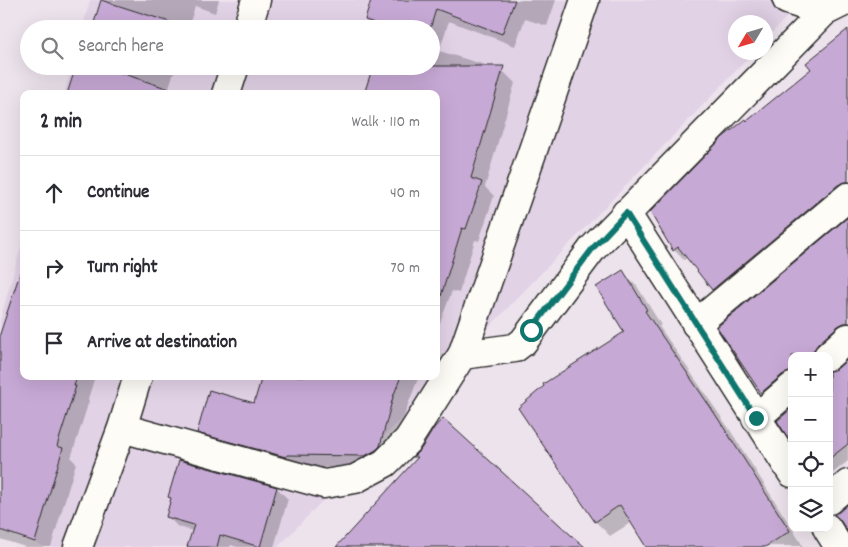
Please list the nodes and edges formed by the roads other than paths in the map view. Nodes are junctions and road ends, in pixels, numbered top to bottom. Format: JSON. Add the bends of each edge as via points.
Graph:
{"nodes":[{"id":1,"x":256,"y":0,"type":"edge"},
{"id":2,"x":584,"y":0,"type":"edge"},
{"id":3,"x":787,"y":0,"type":"edge"},
{"id":4,"x":836,"y":6,"type":"edge"},
{"id":5,"x":249,"y":20,"type":"edge"},
{"id":6,"x":232,"y":75,"type":"edge"},
{"id":7,"x":227,"y":90,"type":"edge"},
{"id":8,"x":848,"y":197,"type":"edge"},
{"id":9,"x":626,"y":213,"type":"junction"},
{"id":10,"x":696,"y":324,"type":"junction"},
{"id":11,"x":848,"y":338,"type":"edge"},
{"id":12,"x":832,"y":352,"type":"edge"},
{"id":13,"x":462,"y":355,"type":"junction"},
{"id":14,"x":137,"y":380,"type":"edge"},
{"id":15,"x":788,"y":390,"type":"edge"},
{"id":16,"x":756,"y":418,"type":"junction"},
{"id":17,"x":122,"y":428,"type":"junction"},
{"id":18,"x":788,"y":467,"type":"edge"},
{"id":19,"x":848,"y":484,"type":"edge"},
{"id":20,"x":833,"y":497,"type":"edge"},
{"id":21,"x":830,"y":532,"type":"edge"},
{"id":22,"x":78,"y":547,"type":"edge"},
{"id":23,"x":839,"y":547,"type":"edge"}],
"edges":[{"from":1,"to":5,"type":"street"},
{"from":2,"to":13,"type":"street"},
{"from":3,"to":4,"type":"street"},
{"from":4,"to":9,"type":"street"},
{"from":6,"to":7,"type":"street"},
{"from":8,"to":10,"type":"street"},
{"from":9,"to":10,"type":"street"},
{"from":9,"to":13,"type":"street","via":[[593,248],[523,342],[515,348]]},
{"from":10,"to":16,"type":"street"},
{"from":11,"to":12,"type":"street"},
{"from":13,"to":17,"type":"street","via":[[408,440],[384,463],[355,479],[324,484]]},
{"from":14,"to":17,"type":"street"},
{"from":15,"to":16,"type":"street"},
{"from":16,"to":18,"type":"street"},
{"from":17,"to":22,"type":"street"},
{"from":19,"to":20,"type":"street"},
{"from":21,"to":23,"type":"street"}]}
